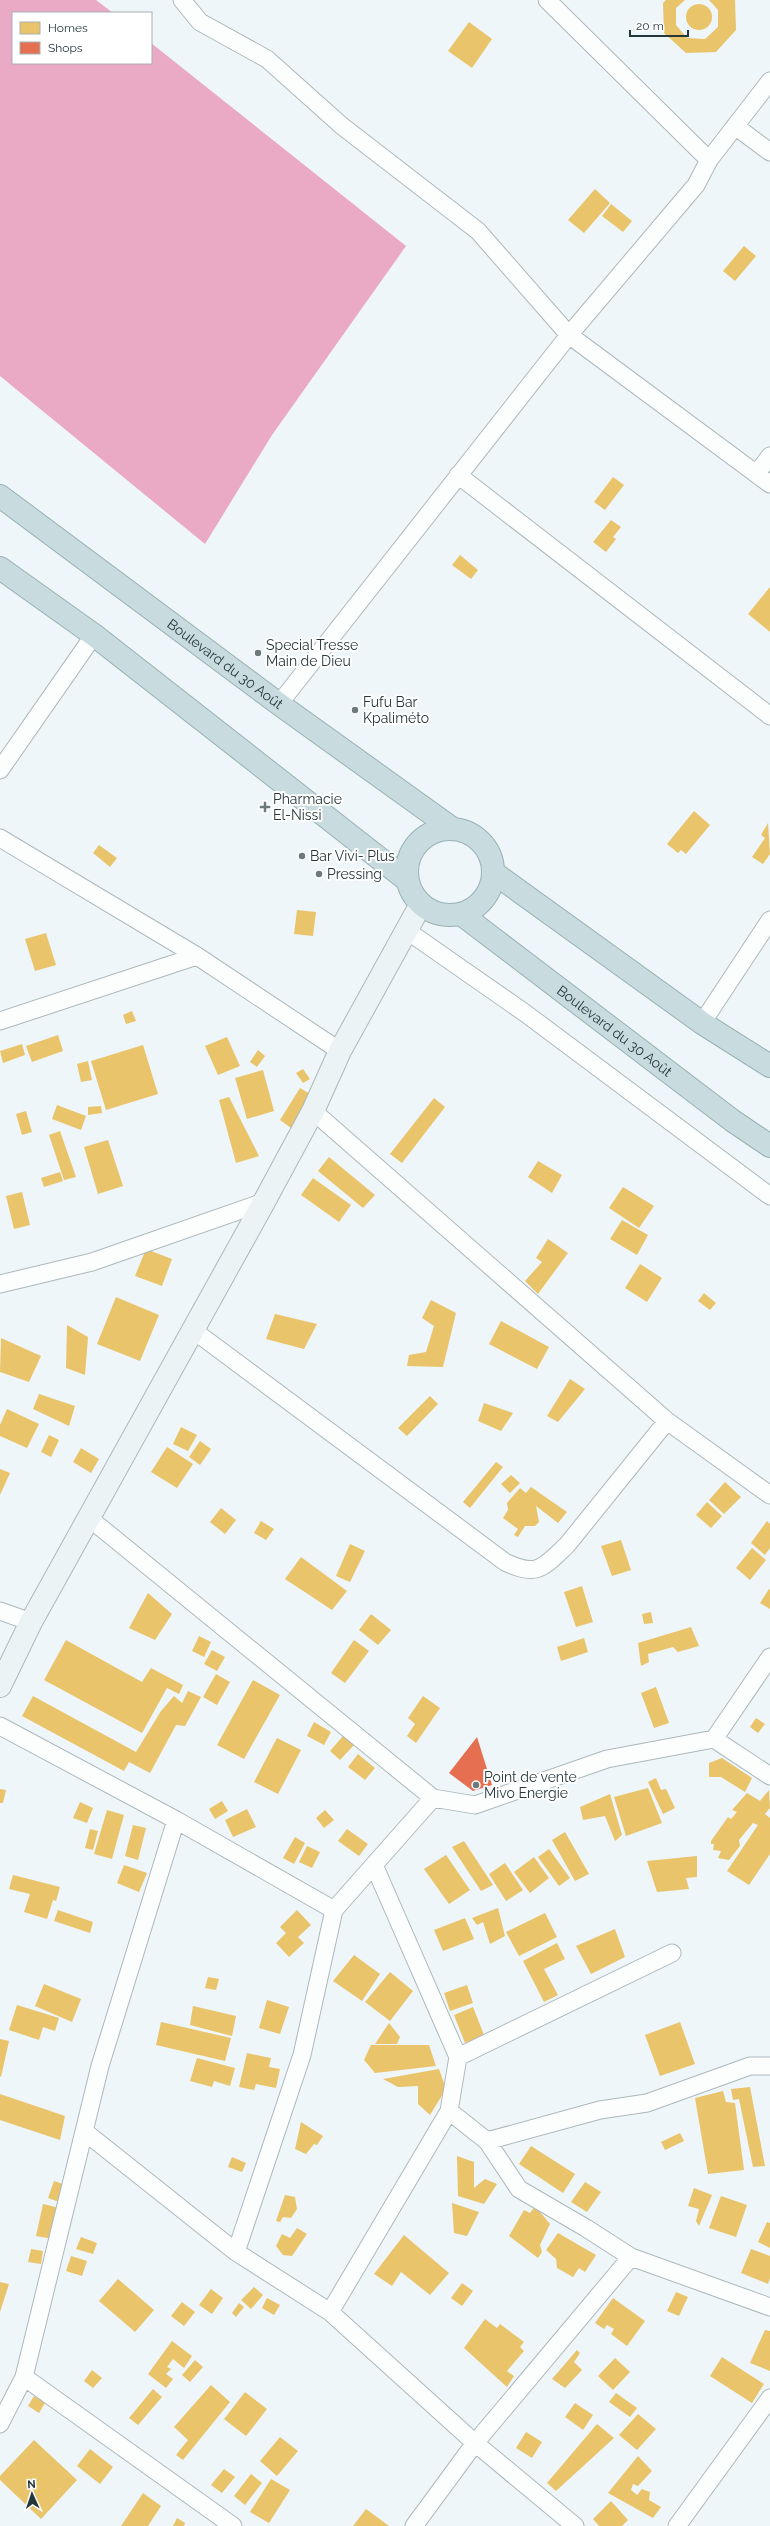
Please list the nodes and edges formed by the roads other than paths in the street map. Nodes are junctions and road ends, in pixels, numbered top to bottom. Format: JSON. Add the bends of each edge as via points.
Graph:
{"nodes":[{"id":1,"x":182,"y":0,"type":"edge"},
{"id":2,"x":547,"y":0,"type":"edge"},
{"id":3,"x":770,"y":81,"type":"edge"},
{"id":4,"x":735,"y":126,"type":"junction"},
{"id":5,"x":770,"y":152,"type":"edge"},
{"id":6,"x":709,"y":160,"type":"junction"},
{"id":7,"x":569,"y":335,"type":"junction"},
{"id":8,"x":770,"y":456,"type":"edge"},
{"id":9,"x":757,"y":473,"type":"junction"},
{"id":10,"x":458,"y":475,"type":"junction"},
{"id":11,"x":770,"y":484,"type":"edge"},
{"id":12,"x":0,"y":496,"type":"edge"},
{"id":13,"x":0,"y":568,"type":"edge"},
{"id":14,"x":94,"y":635,"type":"junction"},
{"id":15,"x":279,"y":704,"type":"junction"},
{"id":16,"x":770,"y":716,"type":"edge"},
{"id":17,"x":0,"y":770,"type":"edge"},
{"id":18,"x":453,"y":829,"type":"junction"},
{"id":19,"x":0,"y":838,"type":"edge"},
{"id":20,"x":494,"y":872,"type":"junction"},
{"id":21,"x":407,"y":880,"type":"junction"},
{"id":22,"x":421,"y":904,"type":"junction"},
{"id":23,"x":461,"y":914,"type":"junction"},
{"id":24,"x":770,"y":920,"type":"edge"},
{"id":25,"x":406,"y":930,"type":"junction"},
{"id":26,"x":197,"y":956,"type":"junction"},
{"id":27,"x":0,"y":1020,"type":"edge"},
{"id":28,"x":702,"y":1023,"type":"junction"},
{"id":29,"x":340,"y":1051,"type":"junction"},
{"id":30,"x":770,"y":1066,"type":"edge"},
{"id":31,"x":312,"y":1111,"type":"junction"},
{"id":32,"x":770,"y":1146,"type":"edge"},
{"id":33,"x":770,"y":1196,"type":"edge"},
{"id":34,"x":264,"y":1202,"type":"junction"},
{"id":35,"x":0,"y":1284,"type":"edge"},
{"id":36,"x":192,"y":1330,"type":"junction"},
{"id":37,"x":668,"y":1420,"type":"junction"},
{"id":38,"x":770,"y":1495,"type":"edge"},
{"id":39,"x":89,"y":1518,"type":"junction"},
{"id":40,"x":0,"y":1611,"type":"edge"},
{"id":41,"x":31,"y":1622,"type":"junction"},
{"id":42,"x":770,"y":1657,"type":"edge"},
{"id":43,"x":0,"y":1686,"type":"edge"},
{"id":44,"x":0,"y":1726,"type":"edge"},
{"id":45,"x":714,"y":1739,"type":"junction"},
{"id":46,"x":770,"y":1776,"type":"edge"},
{"id":47,"x":433,"y":1798,"type":"junction"},
{"id":48,"x":176,"y":1820,"type":"junction"},
{"id":49,"x":374,"y":1865,"type":"junction"},
{"id":50,"x":334,"y":1910,"type":"junction"},
{"id":51,"x":672,"y":1953,"type":"dead end"},
{"id":52,"x":458,"y":2057,"type":"junction"},
{"id":53,"x":770,"y":2066,"type":"edge"},
{"id":54,"x":449,"y":2110,"type":"junction"},
{"id":55,"x":85,"y":2132,"type":"junction"},
{"id":56,"x":487,"y":2141,"type":"junction"},
{"id":57,"x":236,"y":2252,"type":"junction"},
{"id":58,"x":631,"y":2258,"type":"junction"},
{"id":59,"x":770,"y":2306,"type":"edge"},
{"id":60,"x":330,"y":2312,"type":"junction"},
{"id":61,"x":24,"y":2377,"type":"junction"},
{"id":62,"x":770,"y":2398,"type":"edge"},
{"id":63,"x":0,"y":2424,"type":"edge"},
{"id":64,"x":475,"y":2443,"type":"junction"},
{"id":65,"x":233,"y":2526,"type":"edge"},
{"id":66,"x":414,"y":2526,"type":"edge"},
{"id":67,"x":575,"y":2526,"type":"edge"},
{"id":68,"x":677,"y":2526,"type":"edge"}],
"edges":[{"from":1,"to":7,"type":"street","via":[[200,22],[267,59],[342,126],[478,231]]},
{"from":2,"to":6,"type":"street"},
{"from":3,"to":4,"type":"street"},
{"from":4,"to":5,"type":"street"},
{"from":4,"to":6,"type":"street"},
{"from":6,"to":7,"type":"street","via":[[696,185]]},
{"from":7,"to":9,"type":"street"},
{"from":7,"to":10,"type":"street"},
{"from":8,"to":9,"type":"street"},
{"from":9,"to":11,"type":"street"},
{"from":10,"to":15,"type":"street"},
{"from":10,"to":16,"type":"street"},
{"from":12,"to":15,"type":"highway","name":"Boulevard du 30 Août"},
{"from":13,"to":14,"type":"highway"},
{"from":14,"to":17,"type":"street"},
{"from":14,"to":21,"type":"highway"},
{"from":15,"to":18,"type":"highway","name":"Boulevard du 30 Août"},
{"from":18,"to":20,"type":"highway","via":[[466,832],[486,848]]},
{"from":18,"to":21,"type":"highway","via":[[440,830],[428,835],[418,844],[409,861]]},
{"from":19,"to":26,"type":"street"},
{"from":20,"to":23,"type":"highway","via":[[492,885],[485,898],[475,908]]},
{"from":20,"to":28,"type":"highway"},
{"from":21,"to":22,"type":"highway","via":[[412,893]]},
{"from":22,"to":23,"type":"highway","via":[[433,912],[447,916]]},
{"from":22,"to":25,"type":"street"},
{"from":23,"to":32,"type":"highway","name":"Boulevard du 30 Août"},
{"from":24,"to":28,"type":"street"},
{"from":25,"to":29,"type":"street"},
{"from":25,"to":33,"type":"street","via":[[525,1013]]},
{"from":26,"to":27,"type":"street"},
{"from":26,"to":29,"type":"street"},
{"from":28,"to":30,"type":"highway"},
{"from":29,"to":31,"type":"street"},
{"from":31,"to":34,"type":"street"},
{"from":31,"to":37,"type":"street"},
{"from":34,"to":35,"type":"street","via":[[92,1262]]},
{"from":34,"to":36,"type":"street"},
{"from":36,"to":37,"type":"street","via":[[505,1562],[520,1569],[534,1570],[567,1545]]},
{"from":36,"to":39,"type":"street"},
{"from":37,"to":38,"type":"street"},
{"from":39,"to":41,"type":"street"},
{"from":39,"to":47,"type":"street"},
{"from":40,"to":41,"type":"street"},
{"from":41,"to":43,"type":"street"},
{"from":42,"to":45,"type":"street"},
{"from":44,"to":48,"type":"street"},
{"from":45,"to":46,"type":"street"},
{"from":45,"to":47,"type":"street","via":[[607,1759],[475,1806]]},
{"from":47,"to":49,"type":"street"},
{"from":48,"to":50,"type":"street"},
{"from":48,"to":55,"type":"street","via":[[105,2047]]},
{"from":49,"to":50,"type":"street"},
{"from":49,"to":52,"type":"street"},
{"from":50,"to":57,"type":"street","via":[[302,2055]]},
{"from":51,"to":52,"type":"street"},
{"from":52,"to":54,"type":"street"},
{"from":53,"to":56,"type":"street","via":[[750,2066],[647,2103],[600,2110]]},
{"from":54,"to":56,"type":"street"},
{"from":54,"to":60,"type":"street"},
{"from":55,"to":57,"type":"street"},
{"from":55,"to":61,"type":"street"},
{"from":56,"to":58,"type":"street","via":[[519,2189]]},
{"from":57,"to":60,"type":"street"},
{"from":58,"to":59,"type":"street"},
{"from":58,"to":64,"type":"street"},
{"from":60,"to":64,"type":"street"},
{"from":61,"to":63,"type":"street"},
{"from":61,"to":65,"type":"street"},
{"from":62,"to":68,"type":"street"},
{"from":64,"to":66,"type":"street"},
{"from":64,"to":67,"type":"street"}]}
